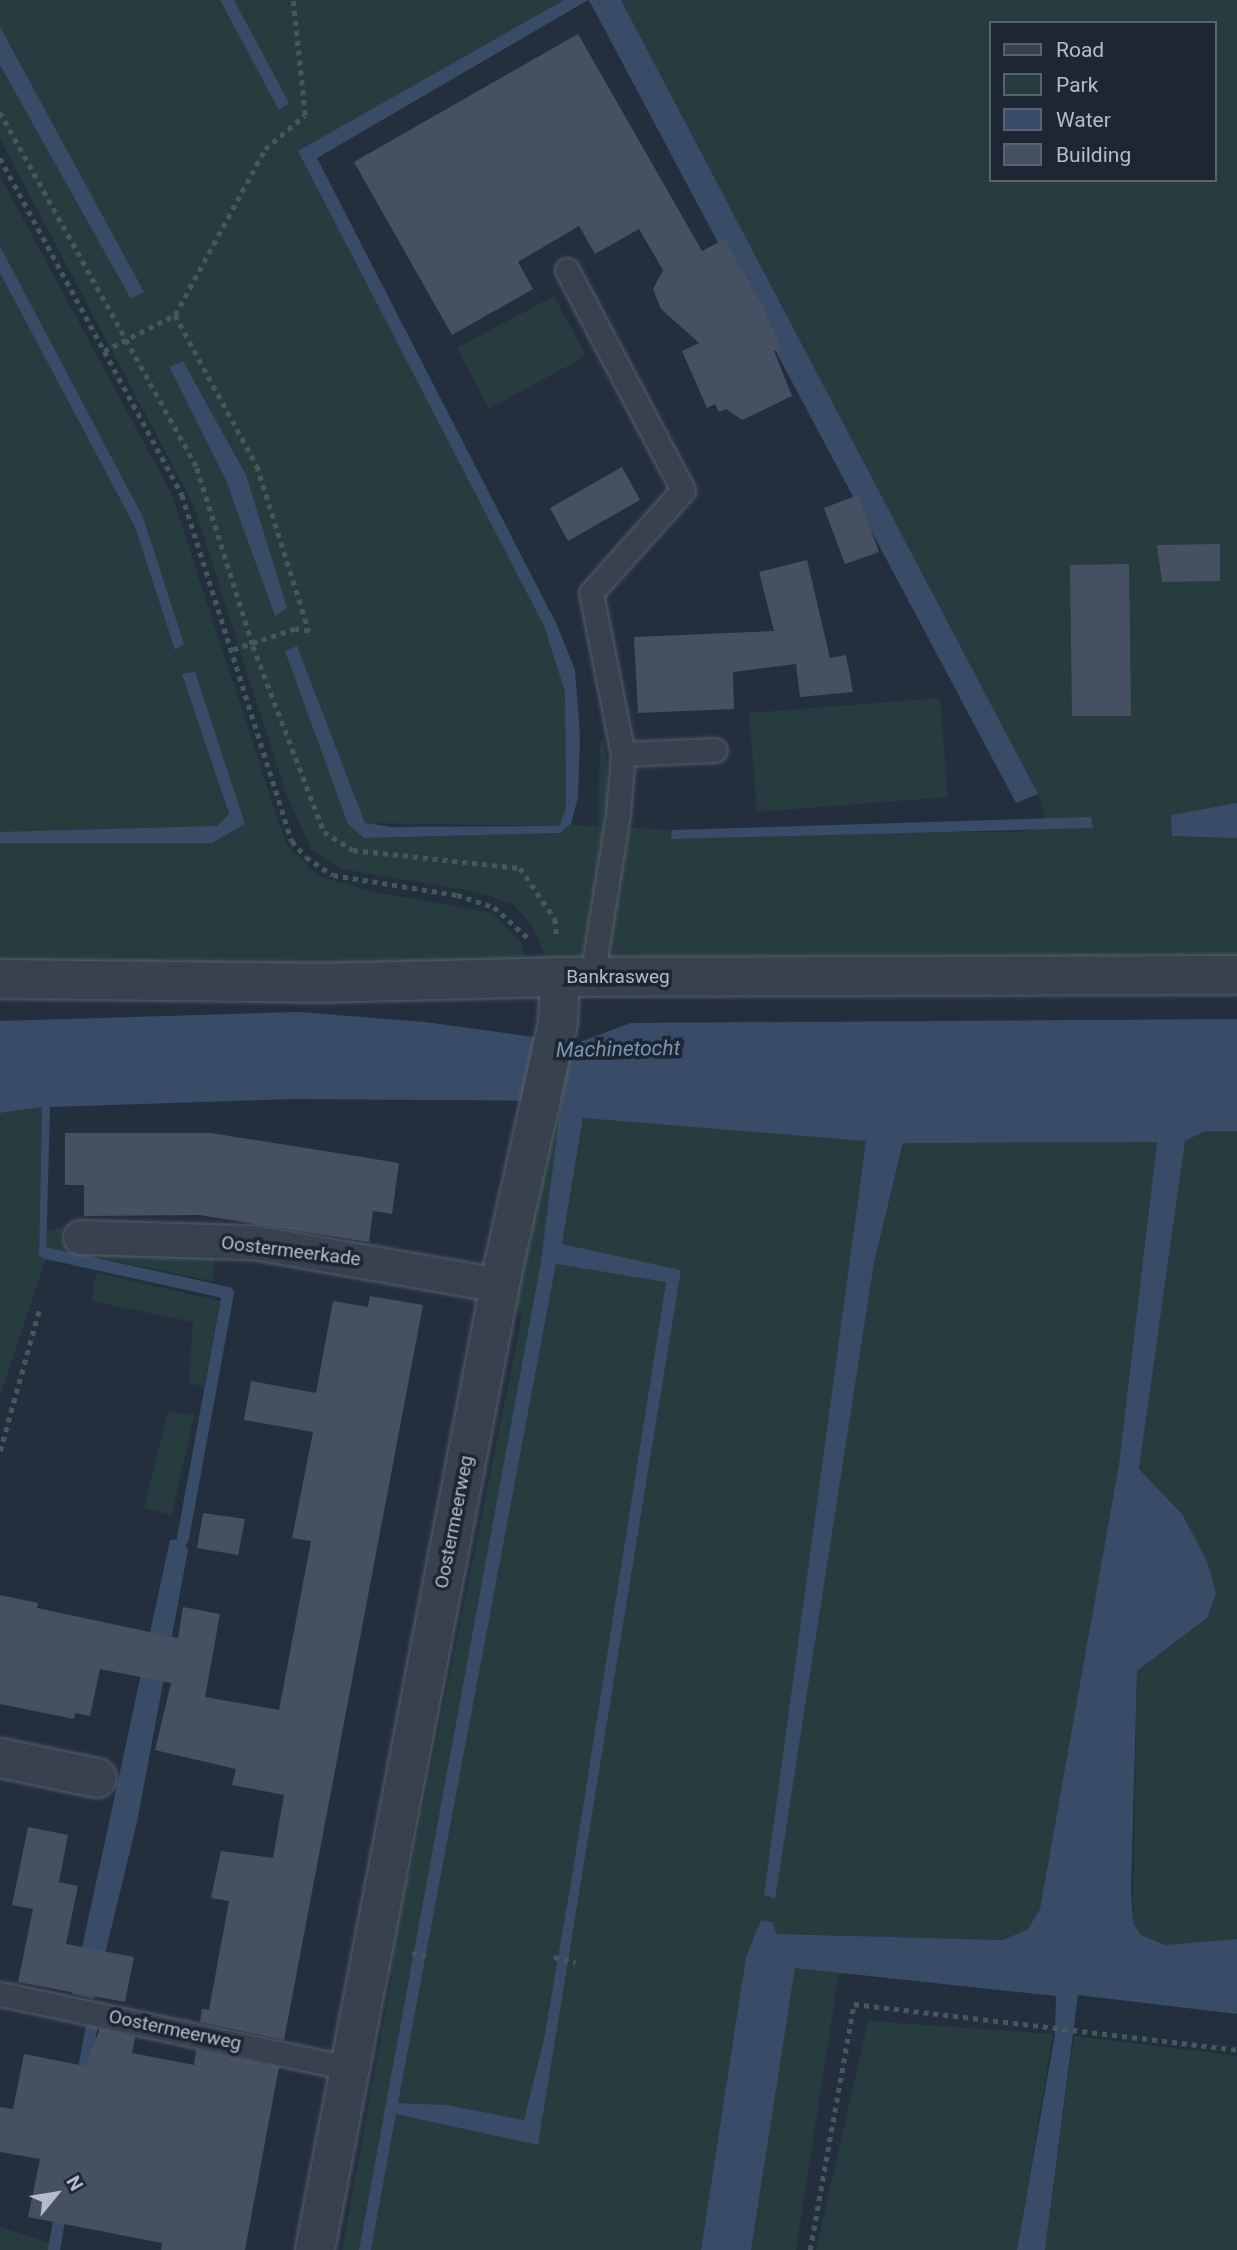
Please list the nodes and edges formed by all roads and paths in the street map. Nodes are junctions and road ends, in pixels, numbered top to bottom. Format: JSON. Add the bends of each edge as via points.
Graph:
{"nodes":[{"id":1,"x":293,"y":0,"type":"edge"},
{"id":2,"x":0,"y":112,"type":"edge"},
{"id":3,"x":0,"y":158,"type":"edge"},
{"id":4,"x":567,"y":270,"type":"dead end"},
{"id":5,"x":175,"y":315,"type":"junction"},
{"id":6,"x":124,"y":341,"type":"junction"},
{"id":7,"x":104,"y":351,"type":"junction"},
{"id":8,"x":253,"y":646,"type":"junction"},
{"id":9,"x":233,"y":650,"type":"junction"},
{"id":10,"x":715,"y":750,"type":"dead end"},
{"id":11,"x":624,"y":754,"type":"junction"},
{"id":12,"x":1237,"y":975,"type":"edge"},
{"id":13,"x":576,"y":977,"type":"junction"},
{"id":14,"x":0,"y":979,"type":"edge"},
{"id":15,"x":80,"y":1237,"type":"dead end"},
{"id":16,"x":500,"y":1284,"type":"junction"},
{"id":17,"x":40,"y":1307,"type":"dead end"},
{"id":18,"x":0,"y":1451,"type":"edge"},
{"id":19,"x":0,"y":1758,"type":"edge"},
{"id":20,"x":97,"y":1778,"type":"dead end"},
{"id":21,"x":407,"y":1952,"type":"dead end"},
{"id":22,"x":426,"y":1956,"type":"dead end"},
{"id":23,"x":554,"y":1957,"type":"dead end"},
{"id":24,"x":575,"y":1962,"type":"dead end"},
{"id":25,"x":0,"y":1994,"type":"edge"},
{"id":26,"x":1237,"y":2050,"type":"edge"},
{"id":27,"x":349,"y":2068,"type":"junction"},
{"id":28,"x":315,"y":2250,"type":"edge"},
{"id":29,"x":810,"y":2250,"type":"edge"}],
"edges":[{"from":1,"to":5,"type":"path","via":[[305,115],[265,149]]},
{"from":2,"to":6,"type":"path"},
{"from":3,"to":7,"type":"path"},
{"from":4,"to":11,"type":"lane","via":[[683,490],[591,593]]},
{"from":5,"to":6,"type":"path"},
{"from":5,"to":8,"type":"path","via":[[257,466],[309,631],[295,629]]},
{"from":6,"to":7,"type":"path"},
{"from":6,"to":8,"type":"path","via":[[197,468]]},
{"from":7,"to":9,"type":"path","via":[[182,495]]},
{"from":8,"to":9,"type":"path"},
{"from":8,"to":13,"type":"path","via":[[324,832],[353,850],[520,868],[555,919]]},
{"from":9,"to":13,"type":"path","via":[[292,841],[306,857],[332,874],[457,895],[495,907]]},
{"from":10,"to":11,"type":"lane"},
{"from":11,"to":13,"type":"lane","via":[[618,814]]},
{"from":12,"to":13,"type":"street","name":"Bankrasweg"},
{"from":13,"to":14,"type":"street","name":"Bankrasweg","via":[[317,983]]},
{"from":13,"to":16,"type":"street","name":"Oostermeerweg","via":[[558,1023]]},
{"from":15,"to":16,"type":"street","name":"Oostermeerkade","via":[[253,1242]]},
{"from":16,"to":27,"type":"street","name":"Oostermeerweg"},
{"from":17,"to":18,"type":"path"},
{"from":19,"to":20,"type":"street"},
{"from":21,"to":22,"type":"path"},
{"from":23,"to":24,"type":"path"},
{"from":25,"to":27,"type":"lane","name":"Oostermeerweg"},
{"from":26,"to":29,"type":"path","via":[[1044,2023],[854,2004]]},
{"from":27,"to":28,"type":"street","name":"Oostermeerweg"}]}
